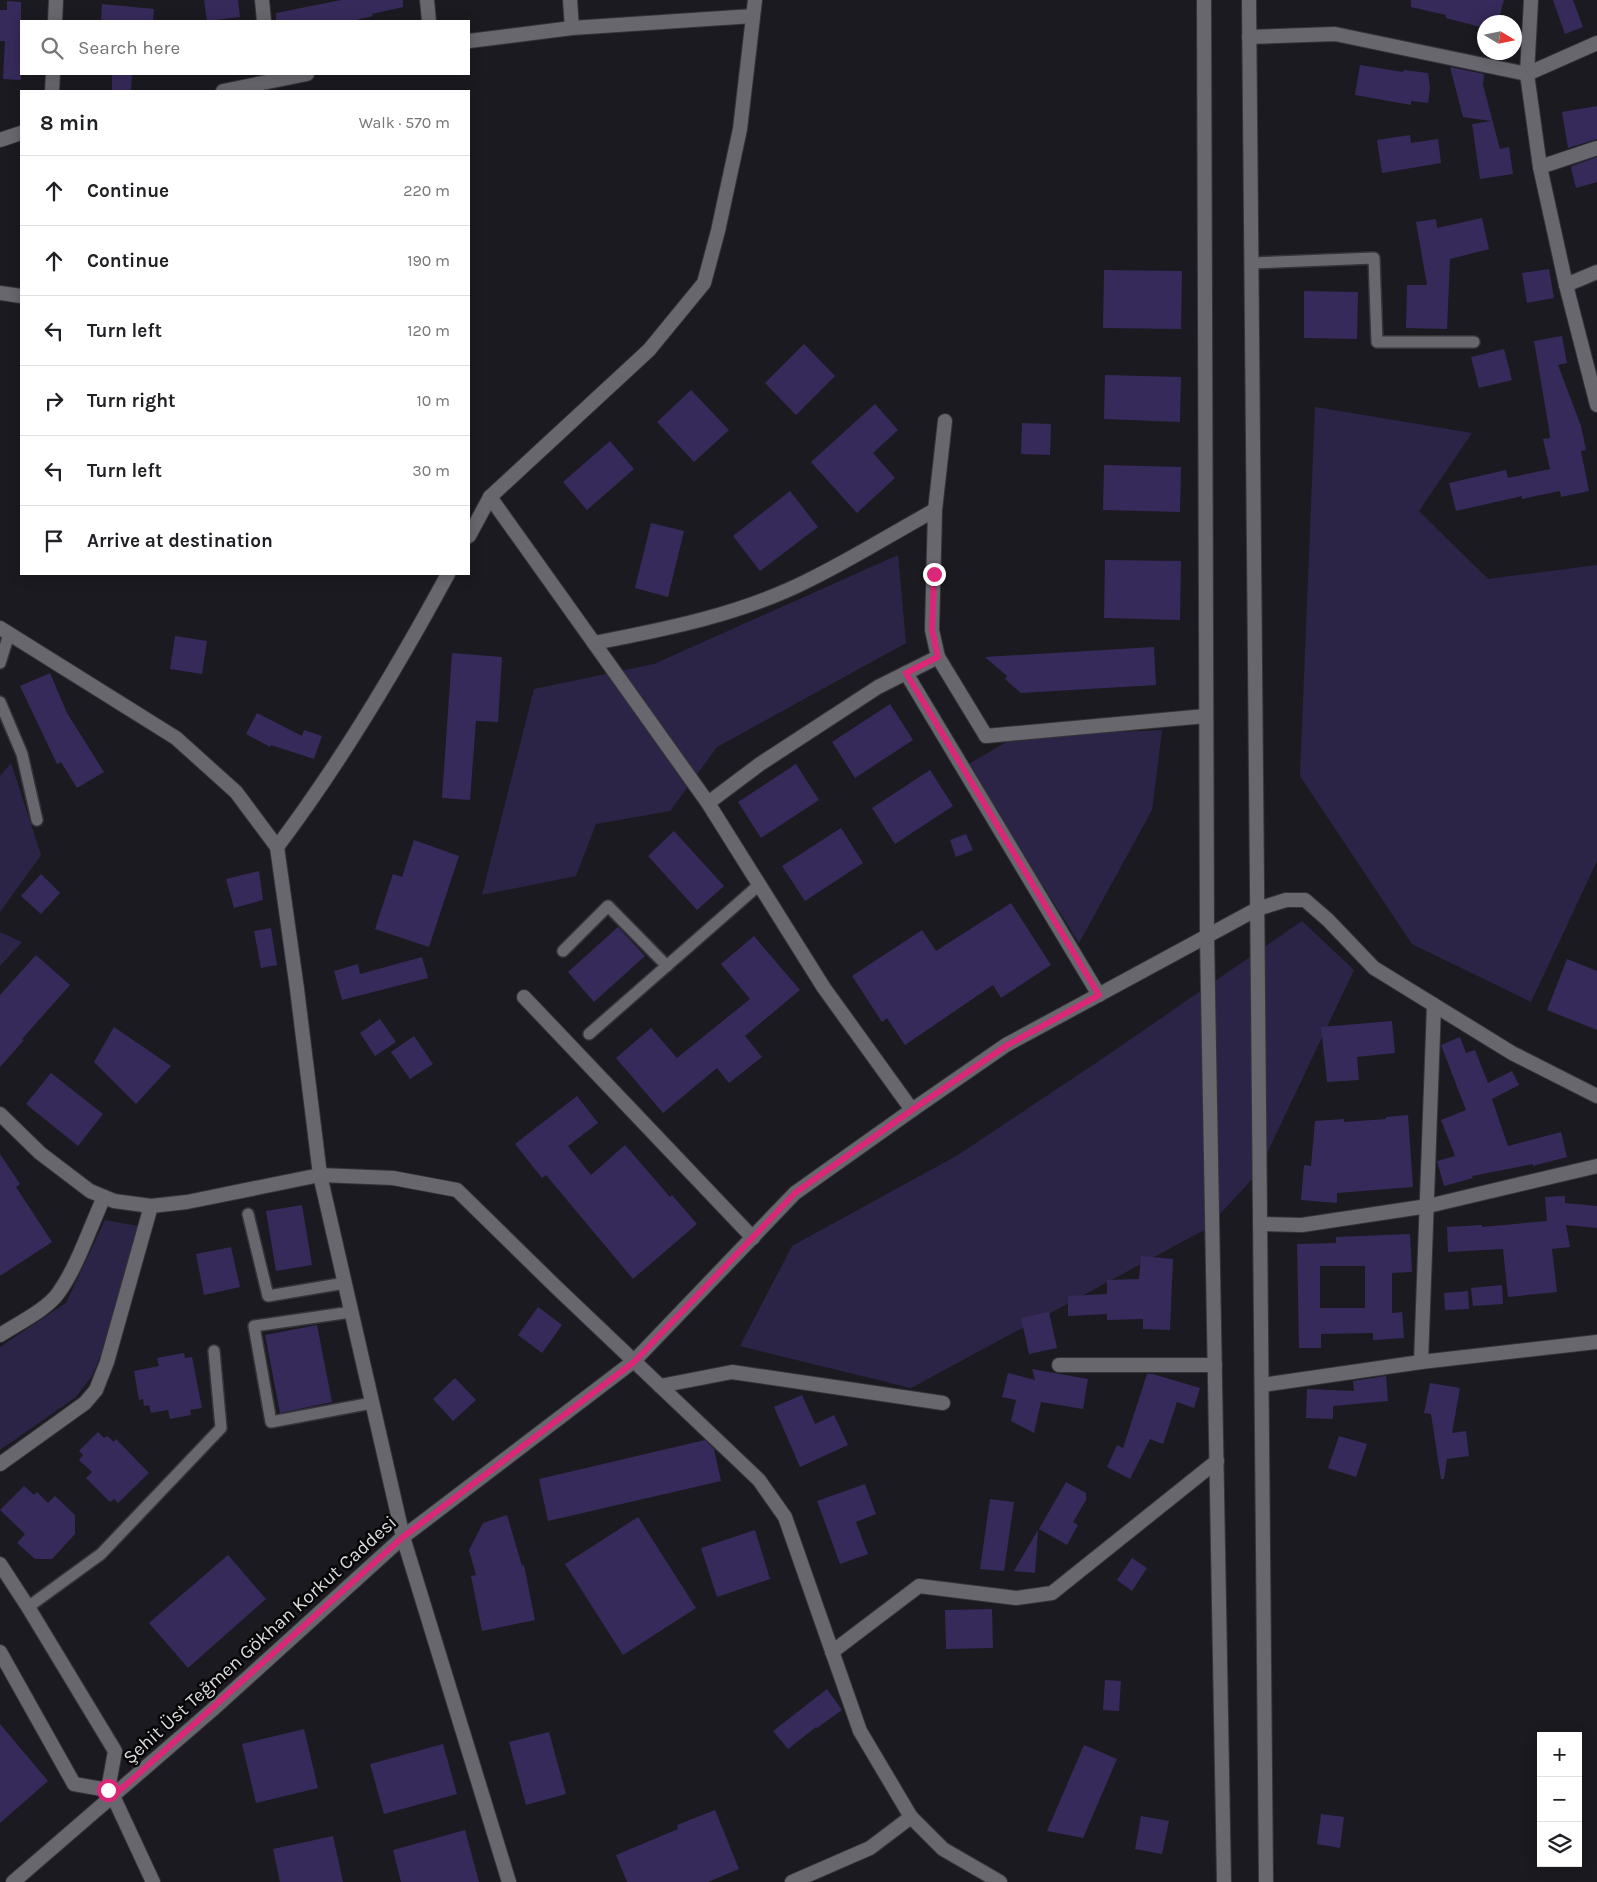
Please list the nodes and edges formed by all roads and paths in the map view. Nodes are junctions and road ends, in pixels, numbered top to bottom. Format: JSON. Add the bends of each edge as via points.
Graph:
{"nodes":[{"id":1,"x":56,"y":0,"type":"edge"},
{"id":2,"x":262,"y":0,"type":"edge"},
{"id":3,"x":427,"y":0,"type":"edge"},
{"id":4,"x":570,"y":0,"type":"edge"},
{"id":5,"x":755,"y":0,"type":"edge"},
{"id":6,"x":1204,"y":0,"type":"edge"},
{"id":7,"x":1249,"y":0,"type":"edge"},
{"id":8,"x":1532,"y":0,"type":"edge"},
{"id":9,"x":753,"y":16,"type":"junction"},
{"id":10,"x":55,"y":20,"type":"edge"},
{"id":11,"x":264,"y":20,"type":"edge"},
{"id":12,"x":429,"y":20,"type":"edge"},
{"id":13,"x":572,"y":28,"type":"junction"},
{"id":14,"x":1249,"y":37,"type":"junction"},
{"id":15,"x":470,"y":41,"type":"edge"},
{"id":16,"x":1597,"y":43,"type":"edge"},
{"id":17,"x":1526,"y":74,"type":"junction"},
{"id":18,"x":53,"y":75,"type":"edge"},
{"id":19,"x":298,"y":75,"type":"edge"},
{"id":20,"x":269,"y":78,"type":"edge"},
{"id":21,"x":52,"y":90,"type":"edge"},
{"id":22,"x":227,"y":90,"type":"edge"},
{"id":23,"x":20,"y":134,"type":"edge"},
{"id":24,"x":0,"y":140,"type":"edge"},
{"id":25,"x":1597,"y":148,"type":"edge"},
{"id":26,"x":1540,"y":168,"type":"junction"},
{"id":27,"x":1251,"y":262,"type":"junction"},
{"id":28,"x":1597,"y":272,"type":"edge"},
{"id":29,"x":1566,"y":285,"type":"junction"},
{"id":30,"x":0,"y":293,"type":"edge"},
{"id":31,"x":20,"y":296,"type":"edge"},
{"id":32,"x":1474,"y":342,"type":"dead end"},
{"id":33,"x":1597,"y":405,"type":"edge"},
{"id":34,"x":945,"y":421,"type":"dead end"},
{"id":35,"x":490,"y":497,"type":"junction"},
{"id":36,"x":936,"y":510,"type":"junction"},
{"id":37,"x":470,"y":534,"type":"edge"},
{"id":38,"x":447,"y":575,"type":"edge"},
{"id":39,"x":5,"y":631,"type":"edge"},
{"id":40,"x":594,"y":643,"type":"junction"},
{"id":41,"x":938,"y":657,"type":"junction"},
{"id":42,"x":0,"y":662,"type":"edge"},
{"id":43,"x":906,"y":673,"type":"junction"},
{"id":44,"x":0,"y":702,"type":"edge"},
{"id":45,"x":1206,"y":716,"type":"junction"},
{"id":46,"x":708,"y":803,"type":"junction"},
{"id":47,"x":37,"y":820,"type":"dead end"},
{"id":48,"x":277,"y":847,"type":"junction"},
{"id":49,"x":760,"y":884,"type":"junction"},
{"id":50,"x":1257,"y":909,"type":"junction"},
{"id":51,"x":1207,"y":936,"type":"junction"},
{"id":52,"x":563,"y":951,"type":"dead end"},
{"id":53,"x":667,"y":966,"type":"junction"},
{"id":54,"x":1099,"y":995,"type":"junction"},
{"id":55,"x":524,"y":997,"type":"dead end"},
{"id":56,"x":1434,"y":1005,"type":"junction"},
{"id":57,"x":589,"y":1034,"type":"dead end"},
{"id":58,"x":1597,"y":1096,"type":"edge"},
{"id":59,"x":912,"y":1110,"type":"junction"},
{"id":60,"x":0,"y":1114,"type":"edge"},
{"id":61,"x":1597,"y":1166,"type":"edge"},
{"id":62,"x":320,"y":1176,"type":"junction"},
{"id":63,"x":104,"y":1197,"type":"junction"},
{"id":64,"x":151,"y":1206,"type":"junction"},
{"id":65,"x":1428,"y":1206,"type":"junction"},
{"id":66,"x":248,"y":1214,"type":"dead end"},
{"id":67,"x":1260,"y":1224,"type":"junction"},
{"id":68,"x":752,"y":1238,"type":"junction"},
{"id":69,"x":345,"y":1283,"type":"junction"},
{"id":70,"x":351,"y":1312,"type":"junction"},
{"id":71,"x":0,"y":1335,"type":"edge"},
{"id":72,"x":1597,"y":1342,"type":"edge"},
{"id":73,"x":214,"y":1350,"type":"dead end"},
{"id":74,"x":634,"y":1362,"type":"junction"},
{"id":75,"x":1421,"y":1362,"type":"junction"},
{"id":76,"x":1059,"y":1365,"type":"dead end"},
{"id":77,"x":1215,"y":1365,"type":"junction"},
{"id":78,"x":1262,"y":1385,"type":"junction"},
{"id":79,"x":660,"y":1386,"type":"junction"},
{"id":80,"x":372,"y":1403,"type":"junction"},
{"id":81,"x":943,"y":1403,"type":"dead end"},
{"id":82,"x":1217,"y":1461,"type":"junction"},
{"id":83,"x":0,"y":1464,"type":"edge"},
{"id":84,"x":403,"y":1537,"type":"junction"},
{"id":85,"x":0,"y":1564,"type":"edge"},
{"id":86,"x":28,"y":1607,"type":"junction"},
{"id":87,"x":0,"y":1652,"type":"edge"},
{"id":88,"x":832,"y":1652,"type":"junction"},
{"id":89,"x":110,"y":1793,"type":"junction"},
{"id":90,"x":911,"y":1817,"type":"junction"},
{"id":91,"x":13,"y":1882,"type":"edge"},
{"id":92,"x":153,"y":1882,"type":"edge"},
{"id":93,"x":509,"y":1882,"type":"edge"},
{"id":94,"x":792,"y":1882,"type":"edge"},
{"id":95,"x":1000,"y":1882,"type":"edge"},
{"id":96,"x":1224,"y":1882,"type":"edge"},
{"id":97,"x":1266,"y":1882,"type":"edge"}],
"edges":[{"from":1,"to":10,"type":"street"},
{"from":2,"to":11,"type":"street"},
{"from":3,"to":12,"type":"street"},
{"from":4,"to":13,"type":"street"},
{"from":5,"to":9,"type":"street"},
{"from":6,"to":45,"type":"street"},
{"from":7,"to":14,"type":"street"},
{"from":8,"to":17,"type":"street"},
{"from":9,"to":13,"type":"street"},
{"from":9,"to":35,"type":"street","via":[[740,129],[704,283],[649,350]]},
{"from":13,"to":15,"type":"street"},
{"from":14,"to":17,"type":"street","via":[[1335,34]]},
{"from":14,"to":27,"type":"street"},
{"from":16,"to":17,"type":"street"},
{"from":17,"to":26,"type":"street"},
{"from":18,"to":21,"type":"street"},
{"from":19,"to":20,"type":"street"},
{"from":20,"to":22,"type":"street"},
{"from":23,"to":24,"type":"street"},
{"from":25,"to":26,"type":"street"},
{"from":26,"to":29,"type":"street"},
{"from":27,"to":32,"type":"lane","via":[[1374,258],[1377,342]]},
{"from":27,"to":50,"type":"street"},
{"from":28,"to":29,"type":"street"},
{"from":29,"to":33,"type":"street"},
{"from":30,"to":31,"type":"street"},
{"from":34,"to":36,"type":"street"},
{"from":35,"to":37,"type":"street"},
{"from":35,"to":40,"type":"street"},
{"from":36,"to":40,"type":"street","via":[[808,580],[770,597],[686,624]]},
{"from":36,"to":41,"type":"street","via":[[932,630]]},
{"from":38,"to":48,"type":"street","via":[[401,659],[311,802]]},
{"from":39,"to":42,"type":"lane"},
{"from":39,"to":48,"type":"street","via":[[176,738],[236,792]]},
{"from":40,"to":46,"type":"street"},
{"from":41,"to":43,"type":"street"},
{"from":41,"to":45,"type":"street","via":[[986,736]]},
{"from":43,"to":46,"type":"street","via":[[878,687],[760,764]]},
{"from":43,"to":54,"type":"street"},
{"from":44,"to":47,"type":"lane","via":[[22,754]]},
{"from":45,"to":51,"type":"street"},
{"from":46,"to":49,"type":"street"},
{"from":48,"to":62,"type":"street"},
{"from":49,"to":53,"type":"lane"},
{"from":49,"to":59,"type":"street","via":[[824,988]]},
{"from":50,"to":51,"type":"street","name":"Şehit Üst Teğmen Gökhan Korkut Caddesi"},
{"from":50,"to":56,"type":"street","name":"Şehit Üst Teğmen Gökhan Korkut Caddesi","via":[[1286,900],[1305,900],[1374,968]]},
{"from":50,"to":67,"type":"street"},
{"from":51,"to":54,"type":"street","name":"Şehit Üst Teğmen Gökhan Korkut Caddesi"},
{"from":51,"to":77,"type":"street"},
{"from":52,"to":53,"type":"lane","via":[[608,906]]},
{"from":53,"to":57,"type":"lane"},
{"from":54,"to":59,"type":"street","name":"Şehit Üst Teğmen Gökhan Korkut Caddesi","via":[[1006,1046]]},
{"from":55,"to":68,"type":"street"},
{"from":56,"to":58,"type":"street","via":[[1512,1053]]},
{"from":56,"to":65,"type":"street"},
{"from":59,"to":68,"type":"street","name":"Şehit Üst Teğmen Gökhan Korkut Caddesi","via":[[795,1193]]},
{"from":60,"to":63,"type":"street","via":[[40,1154],[90,1191]]},
{"from":61,"to":65,"type":"street"},
{"from":62,"to":64,"type":"street"},
{"from":62,"to":69,"type":"street"},
{"from":62,"to":74,"type":"street","via":[[393,1178],[457,1190]]},
{"from":63,"to":64,"type":"street"},
{"from":63,"to":71,"type":"street","via":[[59,1292]]},
{"from":64,"to":83,"type":"street","via":[[107,1362],[96,1390],[85,1403]]},
{"from":65,"to":67,"type":"street","via":[[1302,1225]]},
{"from":65,"to":75,"type":"street"},
{"from":66,"to":69,"type":"lane","via":[[268,1296]]},
{"from":67,"to":78,"type":"street"},
{"from":68,"to":74,"type":"street","name":"Şehit Üst Teğmen Gökhan Korkut Caddesi"},
{"from":69,"to":70,"type":"street"},
{"from":70,"to":80,"type":"street"},
{"from":70,"to":80,"type":"lane","via":[[254,1326],[270,1422]]},
{"from":72,"to":75,"type":"street"},
{"from":73,"to":86,"type":"lane","via":[[221,1428],[101,1554]]},
{"from":74,"to":79,"type":"street"},
{"from":74,"to":84,"type":"street","name":"Şehit Üst Teğmen Gökhan Korkut Caddesi"},
{"from":75,"to":78,"type":"street"},
{"from":76,"to":77,"type":"street"},
{"from":77,"to":82,"type":"street"},
{"from":78,"to":97,"type":"street"},
{"from":79,"to":81,"type":"street","via":[[732,1372]]},
{"from":79,"to":88,"type":"street","via":[[759,1480],[785,1517]]},
{"from":80,"to":84,"type":"street"},
{"from":82,"to":88,"type":"street","via":[[1052,1593],[1016,1598],[919,1586]]},
{"from":82,"to":96,"type":"street"},
{"from":84,"to":89,"type":"street","name":"Şehit Üst Teğmen Gökhan Korkut Caddesi","via":[[205,1716]]},
{"from":84,"to":93,"type":"street"},
{"from":85,"to":86,"type":"street"},
{"from":86,"to":89,"type":"street","via":[[115,1751]]},
{"from":87,"to":89,"type":"street","via":[[74,1784]]},
{"from":88,"to":90,"type":"street","via":[[860,1731]]},
{"from":89,"to":91,"type":"street","name":"Şehit Üst Teğmen Gökhan Korkut Caddesi"},
{"from":89,"to":92,"type":"street"},
{"from":90,"to":94,"type":"street","via":[[870,1848]]},
{"from":90,"to":95,"type":"street","via":[[943,1849]]}]}
